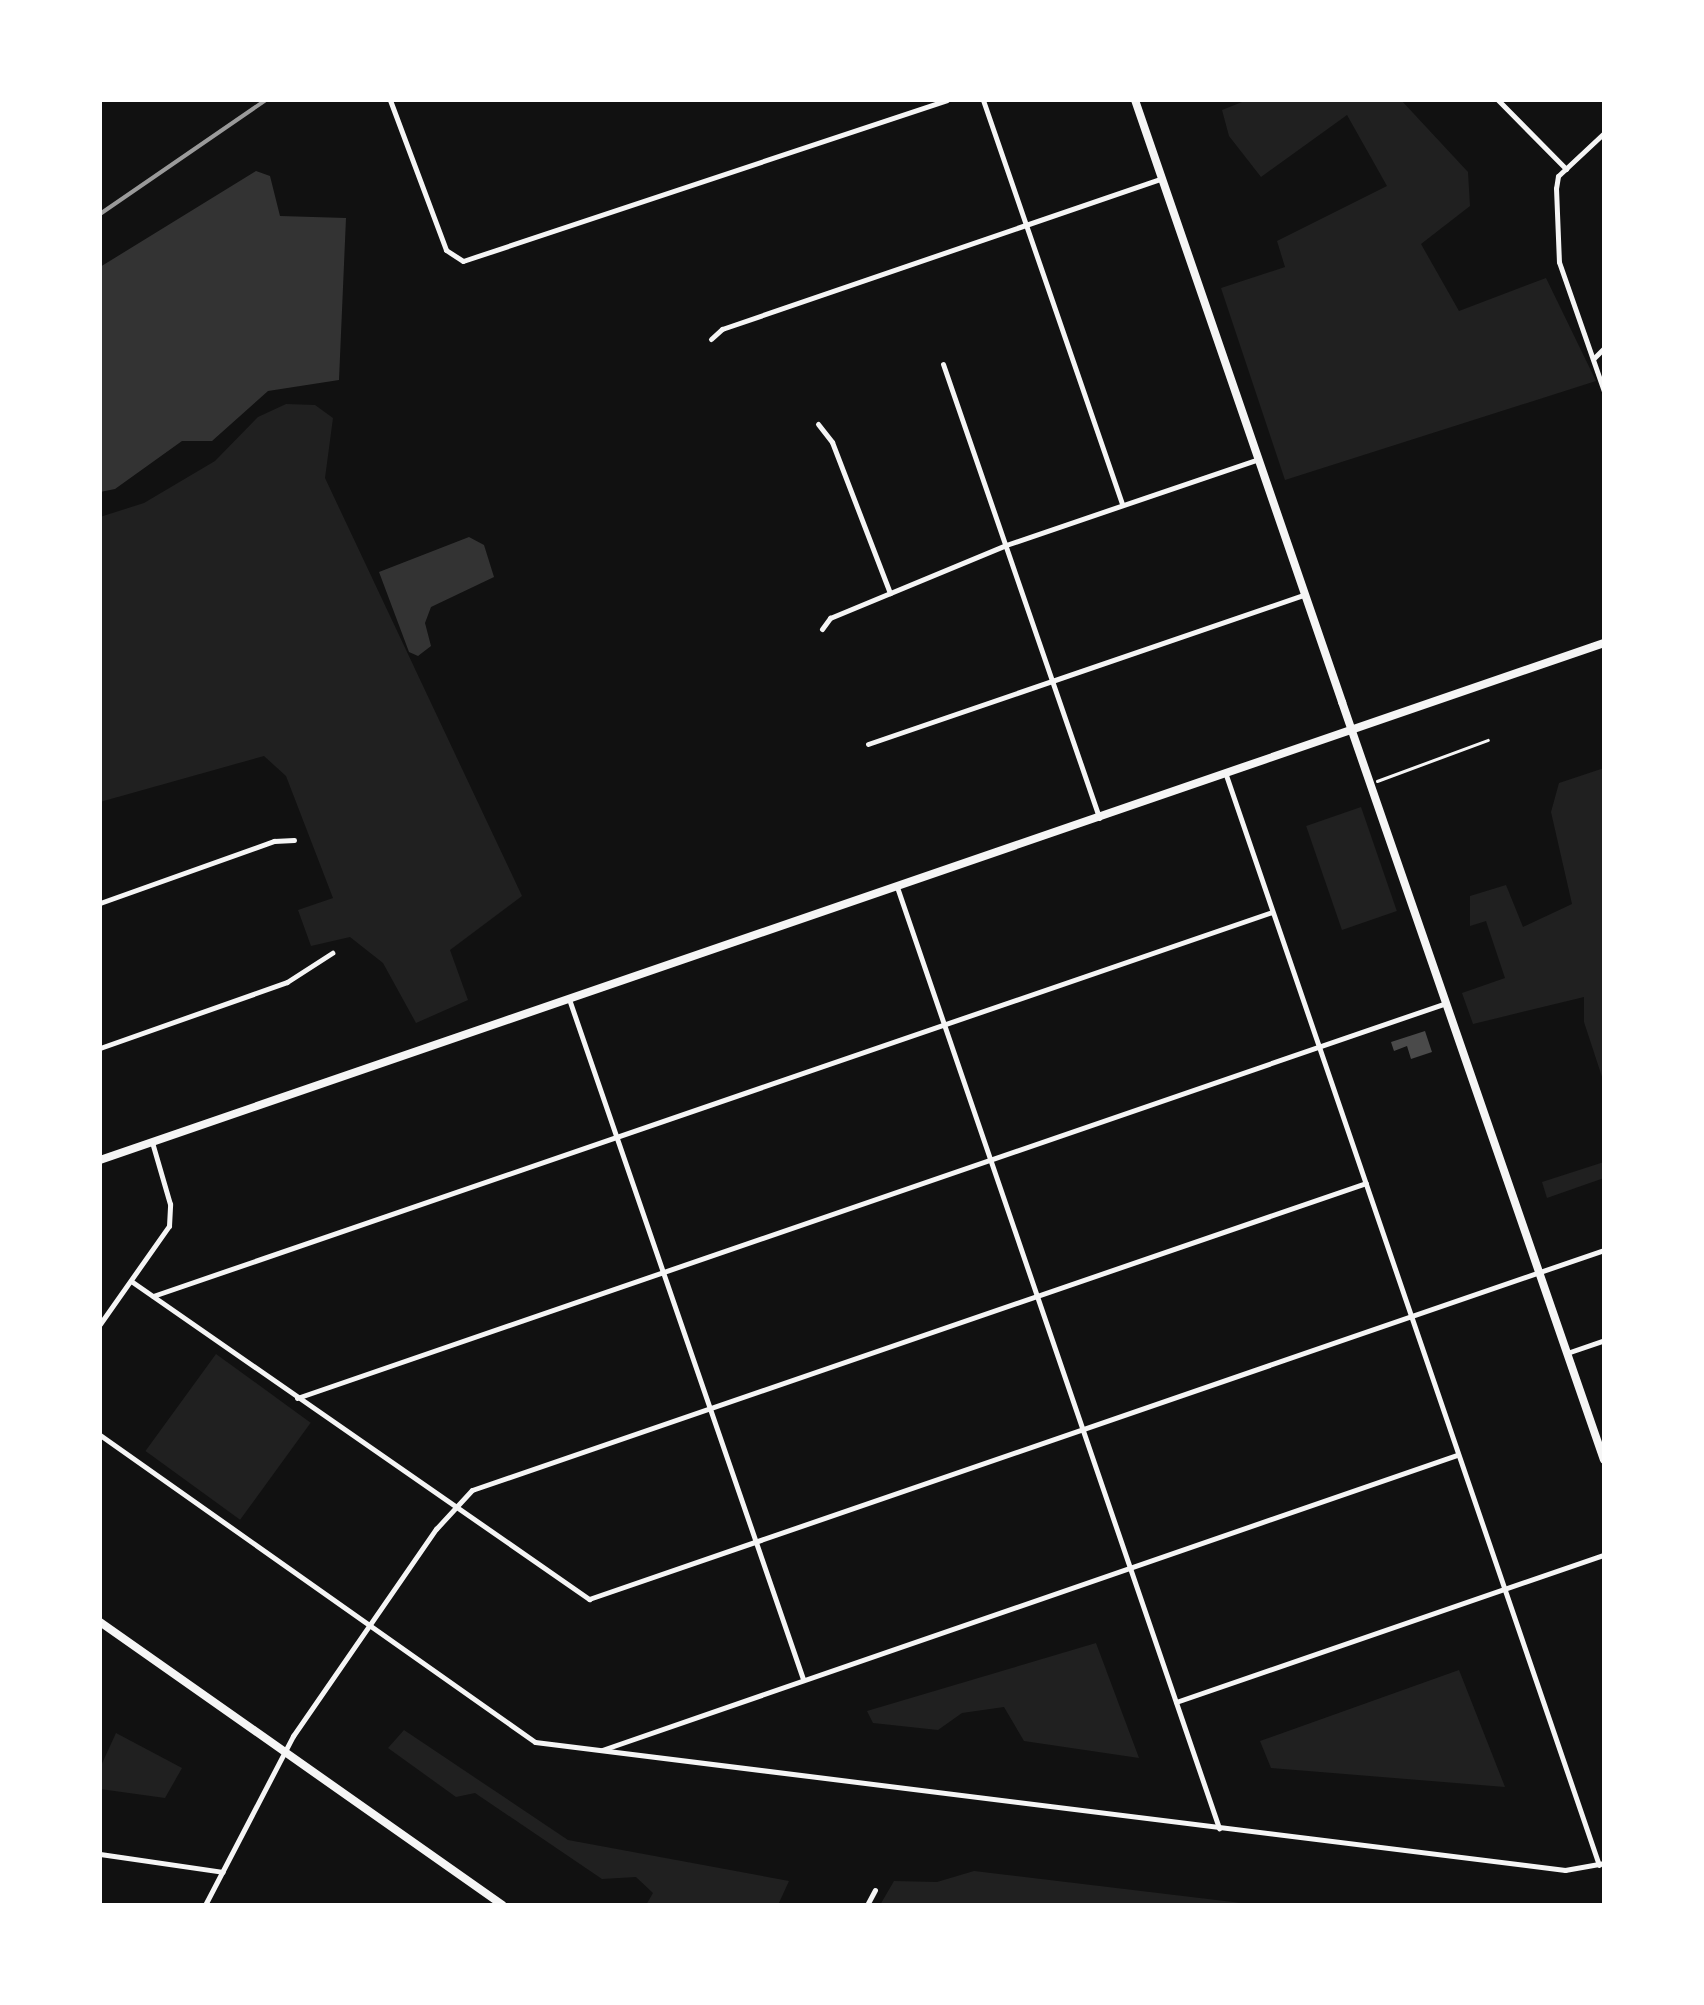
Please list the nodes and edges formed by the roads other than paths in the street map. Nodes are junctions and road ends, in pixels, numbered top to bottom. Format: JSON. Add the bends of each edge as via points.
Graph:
{"nodes":[{"id":1,"x":390,"y":100,"type":"edge"},
{"id":2,"x":947,"y":100,"type":"edge"},
{"id":3,"x":983,"y":100,"type":"edge"},
{"id":4,"x":1135,"y":100,"type":"edge"},
{"id":5,"x":1498,"y":100,"type":"edge"},
{"id":6,"x":1604,"y":133,"type":"edge"},
{"id":7,"x":1566,"y":169,"type":"junction"},
{"id":8,"x":1162,"y":178,"type":"junction"},
{"id":9,"x":1026,"y":224,"type":"junction"},
{"id":10,"x":711,"y":339,"type":"dead end"},
{"id":11,"x":1604,"y":348,"type":"edge"},
{"id":12,"x":1593,"y":359,"type":"junction"},
{"id":13,"x":943,"y":364,"type":"dead end"},
{"id":14,"x":1604,"y":391,"type":"edge"},
{"id":15,"x":818,"y":424,"type":"dead end"},
{"id":16,"x":1258,"y":458,"type":"junction"},
{"id":17,"x":1122,"y":505,"type":"junction"},
{"id":18,"x":1006,"y":545,"type":"junction"},
{"id":19,"x":890,"y":593,"type":"junction"},
{"id":20,"x":1305,"y":594,"type":"junction"},
{"id":21,"x":822,"y":629,"type":"dead end"},
{"id":22,"x":1604,"y":644,"type":"edge"},
{"id":23,"x":1052,"y":682,"type":"junction"},
{"id":24,"x":1352,"y":731,"type":"junction"},
{"id":25,"x":868,"y":744,"type":"dead end"},
{"id":26,"x":1226,"y":774,"type":"junction"},
{"id":27,"x":1099,"y":818,"type":"junction"},
{"id":28,"x":294,"y":840,"type":"dead end"},
{"id":29,"x":897,"y":886,"type":"junction"},
{"id":30,"x":100,"y":903,"type":"edge"},
{"id":31,"x":1272,"y":912,"type":"junction"},
{"id":32,"x":332,"y":952,"type":"dead end"},
{"id":33,"x":568,"y":999,"type":"junction"},
{"id":34,"x":1446,"y":1003,"type":"junction"},
{"id":35,"x":943,"y":1024,"type":"junction"},
{"id":36,"x":100,"y":1048,"type":"edge"},
{"id":37,"x":1319,"y":1048,"type":"junction"},
{"id":38,"x":616,"y":1136,"type":"junction"},
{"id":39,"x":152,"y":1142,"type":"junction"},
{"id":40,"x":100,"y":1160,"type":"edge"},
{"id":41,"x":990,"y":1160,"type":"junction"},
{"id":42,"x":1366,"y":1182,"type":"junction"},
{"id":43,"x":1604,"y":1250,"type":"edge"},
{"id":44,"x":663,"y":1272,"type":"junction"},
{"id":45,"x":1540,"y":1272,"type":"junction"},
{"id":46,"x":131,"y":1281,"type":"junction"},
{"id":47,"x":1036,"y":1295,"type":"junction"},
{"id":48,"x":152,"y":1296,"type":"junction"},
{"id":49,"x":1412,"y":1318,"type":"junction"},
{"id":50,"x":100,"y":1324,"type":"edge"},
{"id":51,"x":1604,"y":1340,"type":"edge"},
{"id":52,"x":1567,"y":1353,"type":"junction"},
{"id":53,"x":296,"y":1398,"type":"junction"},
{"id":54,"x":710,"y":1408,"type":"junction"},
{"id":55,"x":1083,"y":1430,"type":"junction"},
{"id":56,"x":100,"y":1436,"type":"edge"},
{"id":57,"x":1458,"y":1455,"type":"junction"},
{"id":58,"x":1604,"y":1460,"type":"edge"},
{"id":59,"x":452,"y":1508,"type":"junction"},
{"id":60,"x":756,"y":1544,"type":"junction"},
{"id":61,"x":1604,"y":1555,"type":"edge"},
{"id":62,"x":1130,"y":1566,"type":"junction"},
{"id":63,"x":1505,"y":1590,"type":"junction"},
{"id":64,"x":100,"y":1622,"type":"edge"},
{"id":65,"x":369,"y":1625,"type":"junction"},
{"id":66,"x":803,"y":1679,"type":"junction"},
{"id":67,"x":1176,"y":1702,"type":"junction"},
{"id":68,"x":600,"y":1751,"type":"junction"},
{"id":69,"x":285,"y":1752,"type":"junction"},
{"id":70,"x":1219,"y":1828,"type":"junction"},
{"id":71,"x":100,"y":1854,"type":"edge"},
{"id":72,"x":1602,"y":1864,"type":"edge"},
{"id":73,"x":223,"y":1872,"type":"junction"},
{"id":74,"x":875,"y":1890,"type":"dead end"},
{"id":75,"x":206,"y":1905,"type":"edge"},
{"id":76,"x":503,"y":1905,"type":"edge"},
{"id":77,"x":867,"y":1905,"type":"edge"}],
"edges":[{"from":1,"to":2,"type":"street","via":[[446,250],[456,260],[647,204]]},
{"from":3,"to":9,"type":"street"},
{"from":4,"to":8,"type":"main road"},
{"from":5,"to":7,"type":"street"},
{"from":6,"to":7,"type":"street"},
{"from":7,"to":12,"type":"street","via":[[1556,188],[1556,238]]},
{"from":8,"to":9,"type":"street"},
{"from":8,"to":16,"type":"main road"},
{"from":9,"to":10,"type":"street","via":[[722,329]]},
{"from":9,"to":17,"type":"street"},
{"from":11,"to":12,"type":"street"},
{"from":12,"to":14,"type":"street"},
{"from":13,"to":18,"type":"street"},
{"from":15,"to":19,"type":"street","via":[[832,442]]},
{"from":16,"to":17,"type":"street"},
{"from":16,"to":20,"type":"main road"},
{"from":17,"to":18,"type":"street"},
{"from":18,"to":19,"type":"street"},
{"from":18,"to":23,"type":"street"},
{"from":19,"to":21,"type":"street","via":[[830,618]]},
{"from":20,"to":23,"type":"street"},
{"from":20,"to":24,"type":"main road"},
{"from":22,"to":24,"type":"main road"},
{"from":23,"to":25,"type":"street"},
{"from":23,"to":27,"type":"street"},
{"from":24,"to":26,"type":"main road"},
{"from":24,"to":34,"type":"main road"},
{"from":26,"to":27,"type":"main road"},
{"from":26,"to":31,"type":"street"},
{"from":27,"to":29,"type":"main road"},
{"from":28,"to":30,"type":"street","via":[[274,841]]},
{"from":29,"to":33,"type":"main road"},
{"from":29,"to":35,"type":"street"},
{"from":31,"to":35,"type":"street"},
{"from":31,"to":37,"type":"street"},
{"from":32,"to":36,"type":"street","via":[[287,982]]},
{"from":33,"to":38,"type":"street"},
{"from":33,"to":39,"type":"main road"},
{"from":34,"to":37,"type":"street"},
{"from":34,"to":45,"type":"main road"},
{"from":35,"to":38,"type":"street"},
{"from":35,"to":41,"type":"street"},
{"from":37,"to":41,"type":"street"},
{"from":37,"to":42,"type":"street"},
{"from":38,"to":44,"type":"street"},
{"from":38,"to":48,"type":"street"},
{"from":39,"to":40,"type":"main road"},
{"from":39,"to":46,"type":"street","via":[[171,1214]]},
{"from":41,"to":44,"type":"street"},
{"from":41,"to":47,"type":"street"},
{"from":42,"to":47,"type":"street"},
{"from":42,"to":49,"type":"street"},
{"from":43,"to":45,"type":"street"},
{"from":44,"to":53,"type":"street"},
{"from":44,"to":54,"type":"street"},
{"from":45,"to":49,"type":"street"},
{"from":45,"to":52,"type":"main road"},
{"from":46,"to":48,"type":"street"},
{"from":46,"to":50,"type":"street"},
{"from":47,"to":54,"type":"street"},
{"from":47,"to":55,"type":"street"},
{"from":48,"to":53,"type":"street"},
{"from":49,"to":55,"type":"street"},
{"from":49,"to":57,"type":"street"},
{"from":51,"to":52,"type":"street"},
{"from":52,"to":58,"type":"main road"},
{"from":53,"to":59,"type":"street"},
{"from":54,"to":59,"type":"street","via":[[482,1486]]},
{"from":54,"to":60,"type":"street"},
{"from":55,"to":60,"type":"street"},
{"from":55,"to":62,"type":"street"},
{"from":56,"to":65,"type":"street"},
{"from":57,"to":62,"type":"street"},
{"from":57,"to":63,"type":"street"},
{"from":59,"to":60,"type":"street","via":[[589,1599]]},
{"from":59,"to":65,"type":"street"},
{"from":60,"to":66,"type":"street"},
{"from":61,"to":63,"type":"street"},
{"from":62,"to":66,"type":"street"},
{"from":62,"to":67,"type":"street"},
{"from":63,"to":67,"type":"street"},
{"from":63,"to":72,"type":"street"},
{"from":64,"to":69,"type":"main road"},
{"from":65,"to":68,"type":"street","via":[[528,1738]]},
{"from":65,"to":69,"type":"street"},
{"from":66,"to":68,"type":"street"},
{"from":67,"to":70,"type":"street"},
{"from":68,"to":70,"type":"street"},
{"from":69,"to":73,"type":"street"},
{"from":69,"to":76,"type":"main road"},
{"from":70,"to":72,"type":"street","via":[[1565,1870]]},
{"from":71,"to":73,"type":"street"},
{"from":73,"to":75,"type":"street"},
{"from":74,"to":77,"type":"street"}]}
